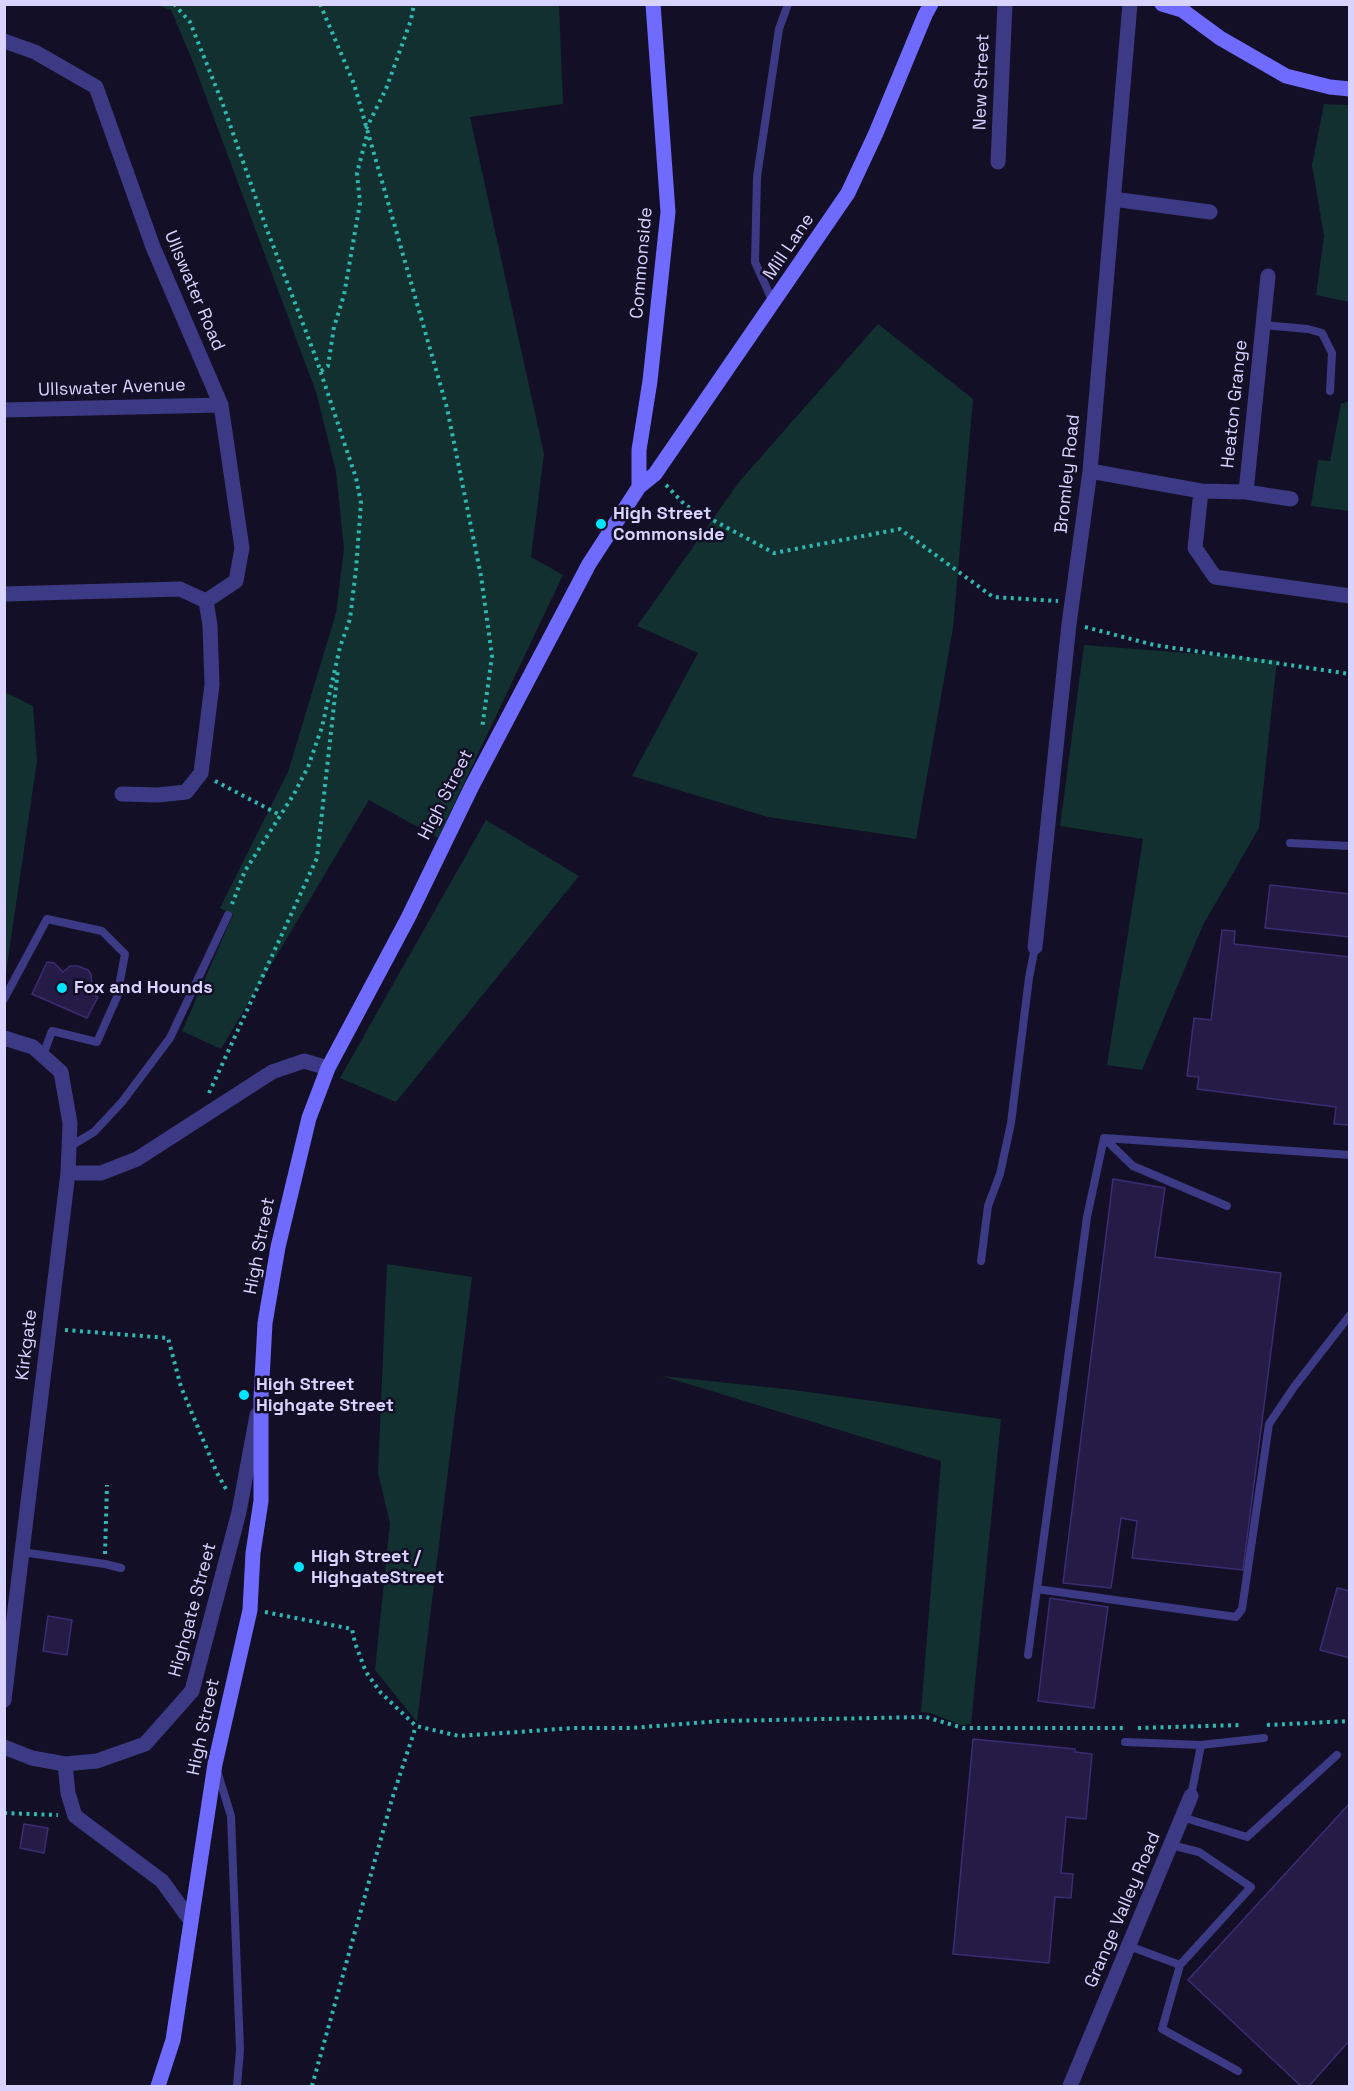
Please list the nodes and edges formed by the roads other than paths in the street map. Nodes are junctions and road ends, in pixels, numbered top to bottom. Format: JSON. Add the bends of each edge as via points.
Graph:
{"nodes":[{"id":1,"x":653,"y":4,"type":"edge"},
{"id":2,"x":788,"y":4,"type":"edge"},
{"id":3,"x":931,"y":4,"type":"edge"},
{"id":4,"x":1005,"y":4,"type":"edge"},
{"id":5,"x":1130,"y":4,"type":"edge"},
{"id":6,"x":1162,"y":4,"type":"edge"},
{"id":7,"x":4,"y":41,"type":"edge"},
{"id":8,"x":1350,"y":89,"type":"edge"},
{"id":9,"x":998,"y":162,"type":"dead end"},
{"id":10,"x":1113,"y":199,"type":"junction"},
{"id":11,"x":1210,"y":212,"type":"dead end"},
{"id":12,"x":1268,"y":276,"type":"dead end"},
{"id":13,"x":774,"y":303,"type":"junction"},
{"id":14,"x":1263,"y":325,"type":"junction"},
{"id":15,"x":1330,"y":391,"type":"dead end"},
{"id":16,"x":221,"y":405,"type":"junction"},
{"id":17,"x":4,"y":410,"type":"edge"},
{"id":18,"x":1090,"y":471,"type":"junction"},
{"id":19,"x":639,"y":487,"type":"junction"},
{"id":20,"x":1201,"y":491,"type":"junction"},
{"id":21,"x":1246,"y":492,"type":"junction"},
{"id":22,"x":1290,"y":499,"type":"dead end"},
{"id":23,"x":4,"y":594,"type":"edge"},
{"id":24,"x":1350,"y":596,"type":"edge"},
{"id":25,"x":206,"y":601,"type":"junction"},
{"id":26,"x":122,"y":794,"type":"dead end"},
{"id":27,"x":1290,"y":843,"type":"dead end"},
{"id":28,"x":1350,"y":846,"type":"edge"},
{"id":29,"x":228,"y":915,"type":"road end"},
{"id":30,"x":1035,"y":948,"type":"joint"},
{"id":31,"x":4,"y":999,"type":"edge"},
{"id":32,"x":4,"y":1038,"type":"edge"},
{"id":33,"x":43,"y":1055,"type":"junction"},
{"id":34,"x":328,"y":1068,"type":"junction"},
{"id":35,"x":1104,"y":1138,"type":"junction"},
{"id":36,"x":69,"y":1147,"type":"junction"},
{"id":37,"x":1350,"y":1155,"type":"edge"},
{"id":38,"x":68,"y":1173,"type":"junction"},
{"id":39,"x":1227,"y":1206,"type":"dead end"},
{"id":40,"x":981,"y":1261,"type":"dead end"},
{"id":41,"x":1350,"y":1315,"type":"edge"},
{"id":42,"x":261,"y":1398,"type":"junction"},
{"id":43,"x":22,"y":1552,"type":"junction"},
{"id":44,"x":121,"y":1568,"type":"dead end"},
{"id":45,"x":1037,"y":1589,"type":"junction"},
{"id":46,"x":1028,"y":1655,"type":"dead end"},
{"id":47,"x":6,"y":1674,"type":"edge"},
{"id":48,"x":4,"y":1700,"type":"edge"},
{"id":49,"x":1264,"y":1738,"type":"dead end"},
{"id":50,"x":1125,"y":1742,"type":"dead end"},
{"id":51,"x":1201,"y":1745,"type":"junction"},
{"id":52,"x":4,"y":1747,"type":"edge"},
{"id":53,"x":1336,"y":1755,"type":"dead end"},
{"id":54,"x":65,"y":1764,"type":"junction"},
{"id":55,"x":214,"y":1764,"type":"junction"},
{"id":56,"x":1191,"y":1796,"type":"joint"},
{"id":57,"x":1182,"y":1817,"type":"junction"},
{"id":58,"x":1171,"y":1845,"type":"junction"},
{"id":59,"x":191,"y":1921,"type":"junction"},
{"id":60,"x":1129,"y":1946,"type":"junction"},
{"id":61,"x":1180,"y":1965,"type":"junction"},
{"id":62,"x":1238,"y":2071,"type":"dead end"},
{"id":63,"x":158,"y":2086,"type":"edge"},
{"id":64,"x":237,"y":2086,"type":"edge"},
{"id":65,"x":1070,"y":2086,"type":"edge"}],
"edges":[{"from":1,"to":19,"type":"street","name":"Commonside","via":[[668,212],[639,450]]},
{"from":2,"to":13,"type":"lane","via":[[779,29],[756,177],[755,262]]},
{"from":3,"to":13,"type":"street","name":"Mill Lane","via":[[848,193]]},
{"from":4,"to":9,"type":"street","name":"New Street"},
{"from":5,"to":10,"type":"street","name":"Bromley Road"},
{"from":6,"to":8,"type":"street","via":[[1182,10],[1220,38],[1286,76]]},
{"from":7,"to":16,"type":"street","name":"Ullswater Road","via":[[35,52],[96,87],[153,247]]},
{"from":10,"to":11,"type":"street"},
{"from":10,"to":18,"type":"street","name":"Bromley Road"},
{"from":12,"to":14,"type":"street","name":"Heaton Grange"},
{"from":13,"to":19,"type":"street","name":"Mill Lane","via":[[655,474]]},
{"from":14,"to":15,"type":"lane","via":[[1322,333],[1332,353]]},
{"from":14,"to":21,"type":"street","name":"Heaton Grange"},
{"from":16,"to":17,"type":"street","name":"Ullswater Avenue"},
{"from":16,"to":25,"type":"street","name":"Ullswater Road","via":[[242,548],[236,581]]},
{"from":18,"to":20,"type":"street"},
{"from":18,"to":30,"type":"street","name":"Bromley Road","via":[[1069,624]]},
{"from":19,"to":34,"type":"street","name":"High Street","via":[[589,564]]},
{"from":20,"to":21,"type":"street"},
{"from":20,"to":24,"type":"street","via":[[1195,548],[1215,577]]},
{"from":21,"to":22,"type":"street","name":"Heaton Grange"},
{"from":23,"to":25,"type":"street","via":[[180,589]]},
{"from":25,"to":26,"type":"street","via":[[212,685],[201,773],[186,792]]},
{"from":27,"to":28,"type":"lane"},
{"from":29,"to":36,"type":"lane","via":[[170,1038],[122,1102],[94,1132]]},
{"from":30,"to":40,"type":"lane","via":[[1011,1124],[986,1215]]},
{"from":31,"to":33,"type":"lane","via":[[47,920],[102,931],[125,954],[117,997],[97,1042],[52,1031]]},
{"from":32,"to":33,"type":"street","via":[[33,1047]]},
{"from":33,"to":36,"type":"street","name":"Kirkgate","via":[[61,1072],[70,1123]]},
{"from":34,"to":38,"type":"street","via":[[304,1061],[272,1072],[137,1159],[101,1173]]},
{"from":34,"to":42,"type":"street","name":"High Street","via":[[309,1118],[278,1246],[265,1323]]},
{"from":35,"to":37,"type":"lane"},
{"from":35,"to":39,"type":"lane","via":[[1132,1166]]},
{"from":35,"to":45,"type":"lane","via":[[1087,1217]]},
{"from":36,"to":38,"type":"street","name":"Kirkgate"},
{"from":38,"to":43,"type":"street","name":"Kirkgate"},
{"from":41,"to":45,"type":"lane","via":[[1269,1424],[1242,1609],[1236,1617]]},
{"from":42,"to":54,"type":"street","name":"Highgate Street","via":[[238,1512],[192,1691],[145,1744],[97,1761]]},
{"from":42,"to":55,"type":"street","name":"High Street","via":[[261,1501],[250,1610]]},
{"from":43,"to":44,"type":"lane"},
{"from":43,"to":47,"type":"street","name":"Kirkgate"},
{"from":45,"to":46,"type":"lane"},
{"from":47,"to":48,"type":"street","name":"Kirkgate"},
{"from":49,"to":51,"type":"lane"},
{"from":50,"to":51,"type":"lane"},
{"from":51,"to":56,"type":"lane","name":"Grange Valley Road"},
{"from":52,"to":54,"type":"street","name":"Highgate Street","via":[[32,1758]]},
{"from":53,"to":57,"type":"lane","via":[[1247,1837]]},
{"from":54,"to":59,"type":"street","via":[[75,1816],[162,1881]]},
{"from":55,"to":59,"type":"street","name":"High Street"},
{"from":55,"to":64,"type":"lane","via":[[231,1816],[240,2050]]},
{"from":56,"to":57,"type":"street","name":"Grange Valley Road"},
{"from":57,"to":58,"type":"street","name":"Grange Valley Road"},
{"from":58,"to":60,"type":"street","name":"Grange Valley Road"},
{"from":58,"to":61,"type":"lane","via":[[1199,1852],[1251,1887]]},
{"from":59,"to":63,"type":"street","name":"High Street","via":[[174,2040]]},
{"from":60,"to":61,"type":"lane"},
{"from":60,"to":65,"type":"street","name":"Grange Valley Road"},
{"from":61,"to":62,"type":"lane","via":[[1162,2029]]}]}
